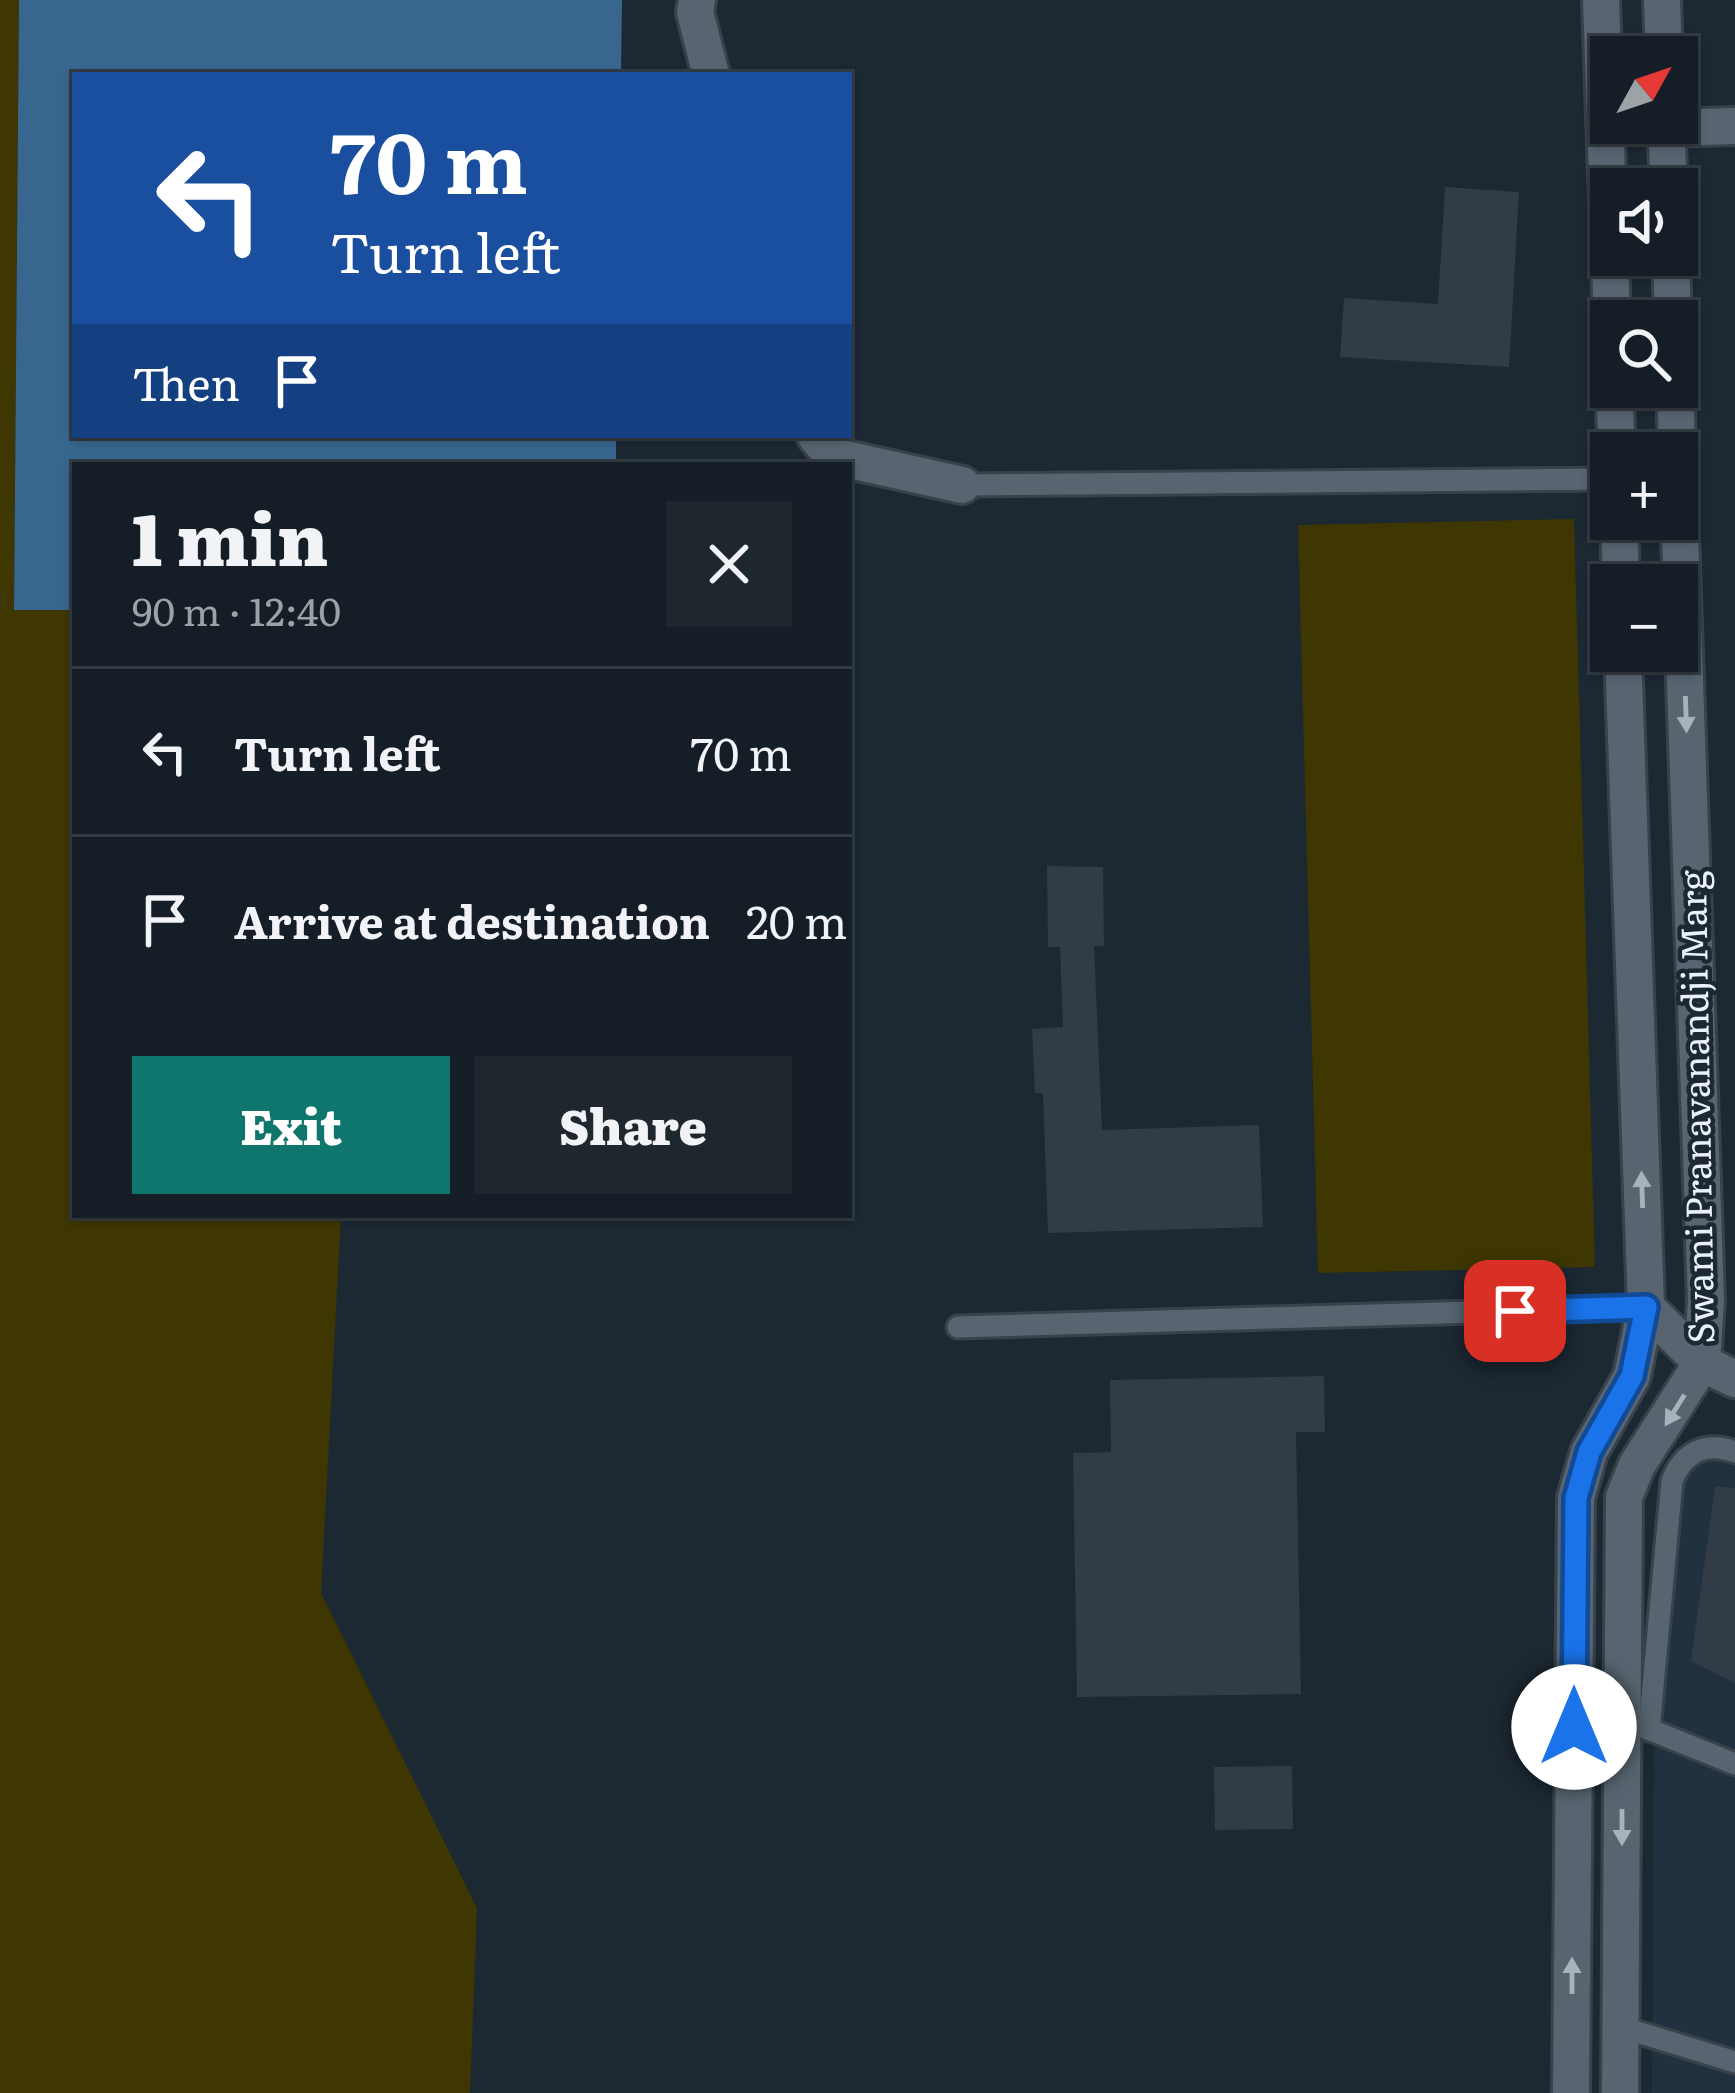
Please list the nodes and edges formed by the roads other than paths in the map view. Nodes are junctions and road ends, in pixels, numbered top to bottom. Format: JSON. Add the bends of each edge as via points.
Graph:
{"nodes":[{"id":1,"x":697,"y":0,"type":"edge"},
{"id":2,"x":1601,"y":0,"type":"edge"},
{"id":3,"x":1662,"y":0,"type":"edge"},
{"id":4,"x":1663,"y":36,"type":"edge"},
{"id":5,"x":710,"y":72,"type":"edge"},
{"id":6,"x":1698,"y":125,"type":"edge"},
{"id":7,"x":1735,"y":125,"type":"edge"},
{"id":8,"x":1611,"y":300,"type":"edge"},
{"id":9,"x":817,"y":438,"type":"edge"},
{"id":10,"x":1590,"y":479,"type":"edge"},
{"id":11,"x":962,"y":485,"type":"joint"},
{"id":12,"x":1681,"y":540,"type":"edge"},
{"id":13,"x":1624,"y":672,"type":"edge"},
{"id":14,"x":1646,"y":1307,"type":"junction"},
{"id":15,"x":1720,"y":1308,"type":"edge"},
{"id":16,"x":958,"y":1327,"type":"dead end"},
{"id":17,"x":1719,"y":1371,"type":"edge"},
{"id":18,"x":1735,"y":1452,"type":"edge"},
{"id":19,"x":1636,"y":1725,"type":"junction"},
{"id":20,"x":1735,"y":1764,"type":"edge"},
{"id":21,"x":1621,"y":2027,"type":"junction"},
{"id":22,"x":1735,"y":2062,"type":"edge"},
{"id":23,"x":1571,"y":2093,"type":"edge"},
{"id":24,"x":1620,"y":2093,"type":"edge"}],
"edges":[{"from":1,"to":5,"type":"street"},
{"from":2,"to":8,"type":"street"},
{"from":3,"to":4,"type":"street"},
{"from":6,"to":7,"type":"street"},
{"from":9,"to":11,"type":"street","via":[[832,456]]},
{"from":10,"to":11,"type":"lane"},
{"from":12,"to":15,"type":"street","name":"Swami Pranavanandji Marg","one_way":true},
{"from":14,"to":13,"type":"street","name":"Swami Pranavanandji Marg","one_way":true},
{"from":14,"to":15,"type":"street"},
{"from":14,"to":16,"type":"lane"},
{"from":14,"to":17,"type":"street"},
{"from":23,"to":14,"type":"street","name":"Swami Pranavanandji Marg","one_way":true,"via":[[1576,1498],[1589,1452],[1632,1376]]},
{"from":15,"to":17,"type":"street","name":"Swami Pranavanandji Marg"},
{"from":17,"to":19,"type":"street","name":"Swami Pranavanandji Marg","one_way":true,"via":[[1637,1466],[1624,1496]]},
{"from":18,"to":19,"type":"lane","via":[[1701,1448],[1672,1481]]},
{"from":19,"to":20,"type":"lane"},
{"from":19,"to":21,"type":"street","name":"Swami Pranavanandji Marg","one_way":true},
{"from":21,"to":22,"type":"lane"},
{"from":21,"to":24,"type":"street","name":"Swami Pranavanandji Marg"}]}
